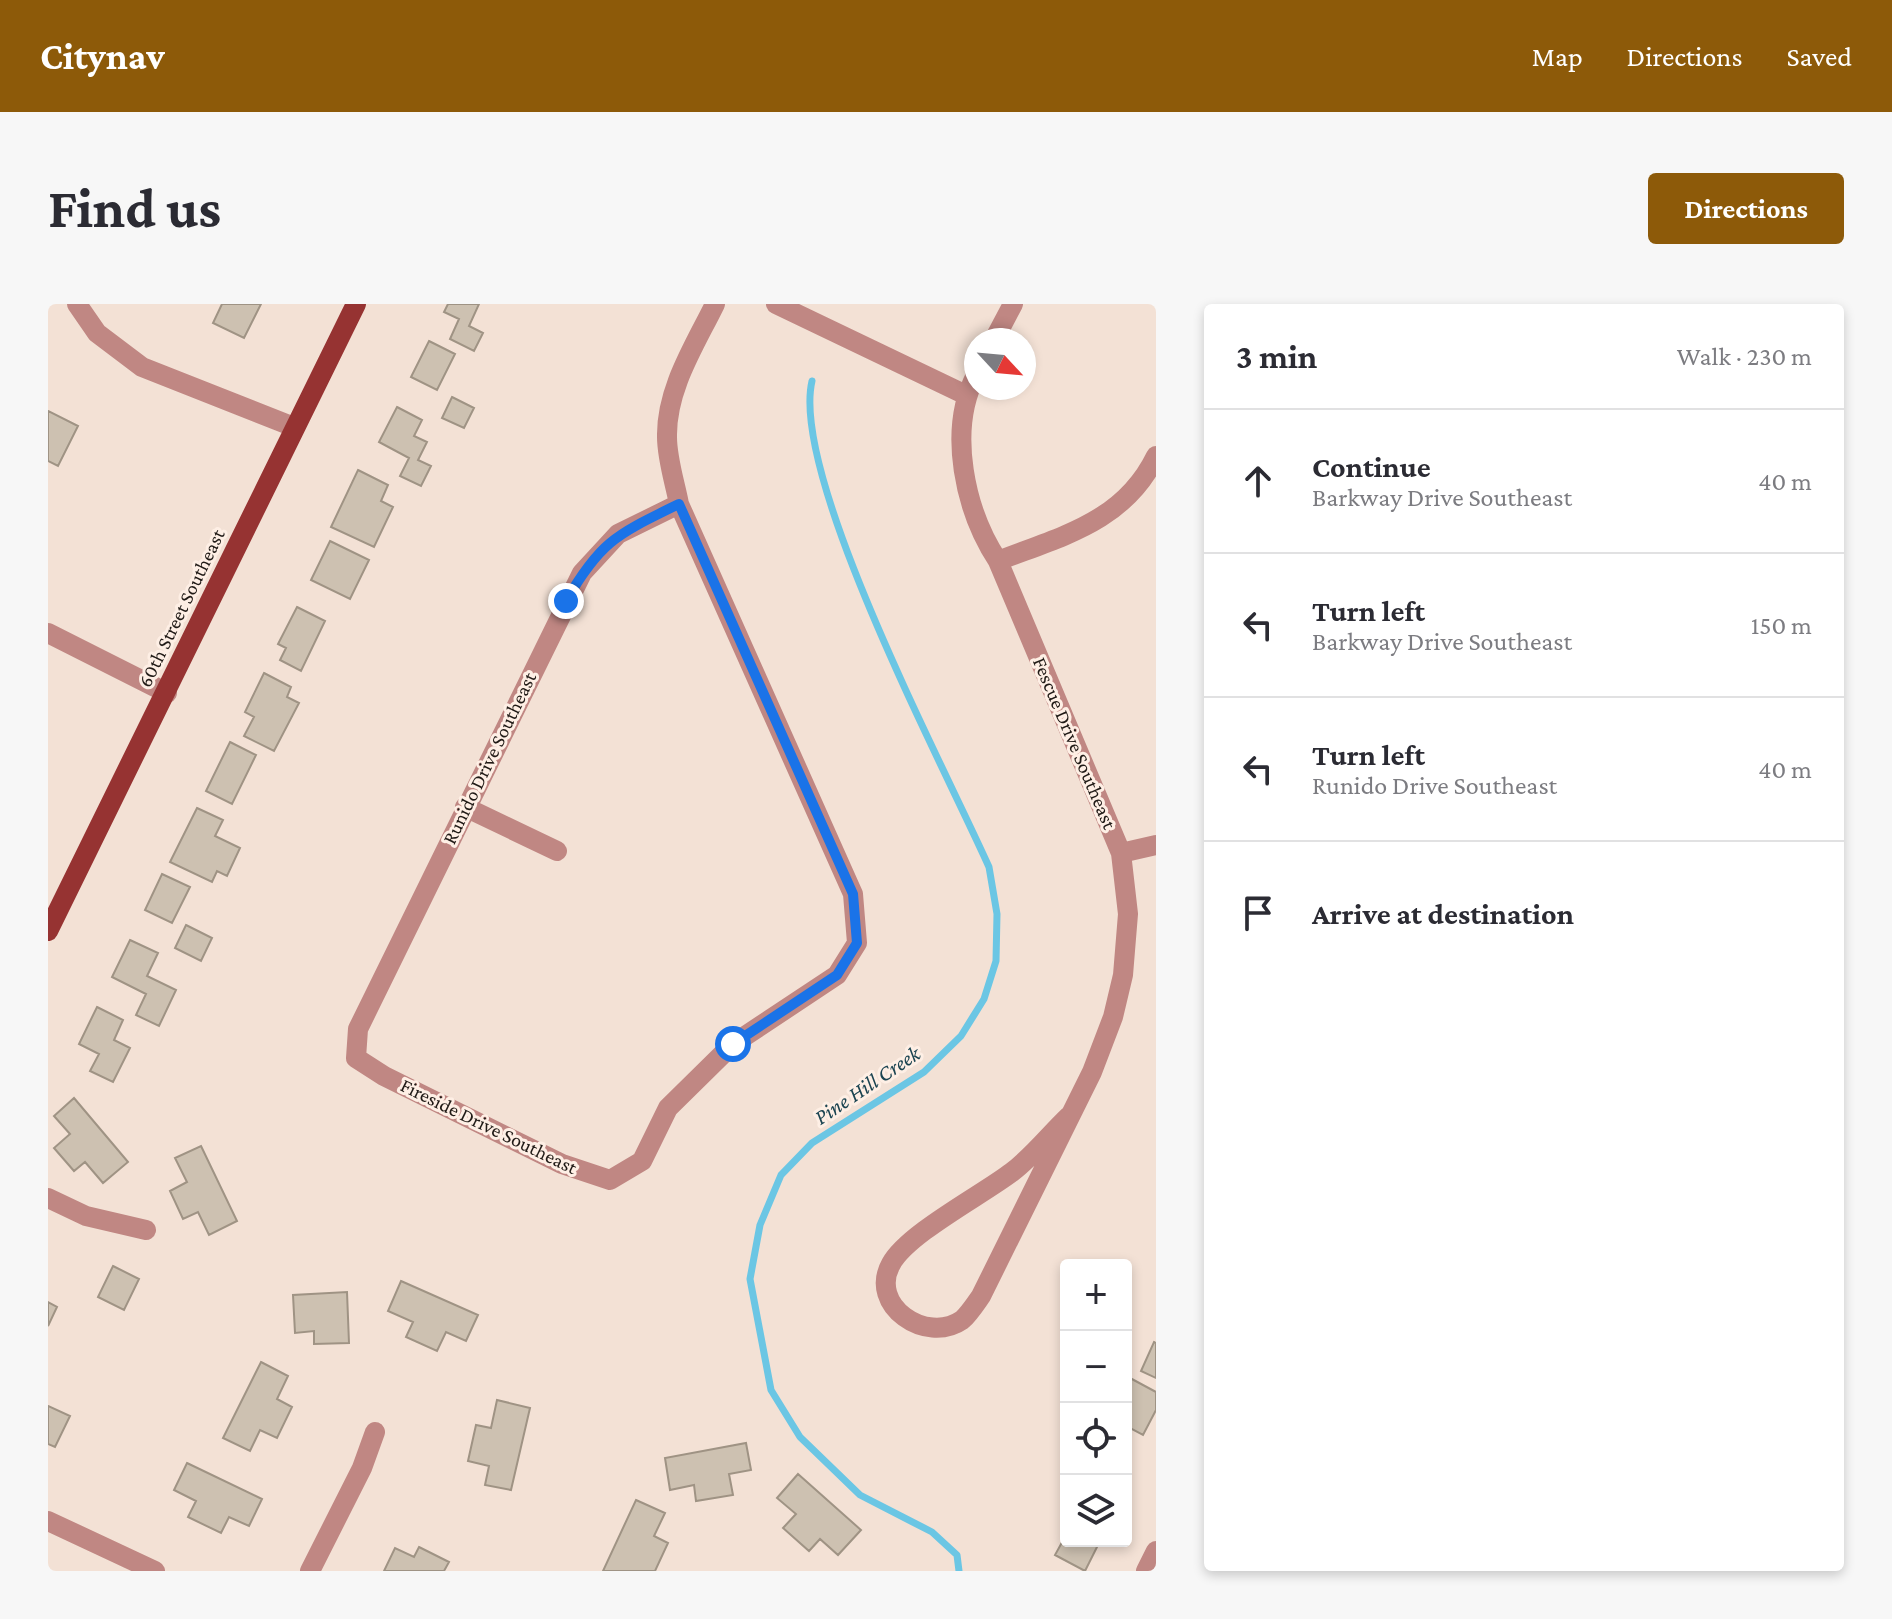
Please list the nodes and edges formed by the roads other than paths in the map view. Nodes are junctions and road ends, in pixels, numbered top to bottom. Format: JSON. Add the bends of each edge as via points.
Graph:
{"nodes":[{"id":1,"x":77,"y":304,"type":"edge"},
{"id":2,"x":356,"y":304,"type":"edge"},
{"id":3,"x":715,"y":304,"type":"edge"},
{"id":4,"x":776,"y":304,"type":"edge"},
{"id":5,"x":1013,"y":304,"type":"edge"},
{"id":6,"x":1000,"y":328,"type":"edge"},
{"id":7,"x":964,"y":394,"type":"edge"},
{"id":8,"x":965,"y":400,"type":"edge"},
{"id":9,"x":294,"y":427,"type":"junction"},
{"id":10,"x":1156,"y":456,"type":"edge"},
{"id":11,"x":679,"y":504,"type":"junction"},
{"id":12,"x":998,"y":561,"type":"junction"},
{"id":13,"x":48,"y":633,"type":"edge"},
{"id":14,"x":167,"y":693,"type":"junction"},
{"id":15,"x":465,"y":807,"type":"junction"},
{"id":16,"x":1156,"y":845,"type":"edge"},
{"id":17,"x":557,"y":851,"type":"dead end"},
{"id":18,"x":1121,"y":853,"type":"junction"},
{"id":19,"x":48,"y":931,"type":"edge"},
{"id":20,"x":356,"y":1058,"type":"joint"},
{"id":21,"x":1069,"y":1116,"type":"junction"},
{"id":22,"x":48,"y":1198,"type":"edge"},
{"id":23,"x":146,"y":1230,"type":"dead end"},
{"id":24,"x":375,"y":1432,"type":"dead end"},
{"id":25,"x":48,"y":1521,"type":"edge"},
{"id":26,"x":1156,"y":1551,"type":"edge"},
{"id":27,"x":155,"y":1571,"type":"edge"},
{"id":28,"x":310,"y":1571,"type":"edge"},
{"id":29,"x":1146,"y":1571,"type":"edge"}],
"edges":[{"from":1,"to":9,"type":"street","via":[[97,333],[142,367]]},
{"from":2,"to":9,"type":"main road","name":"60th Street Southeast"},
{"from":3,"to":11,"type":"street","via":[[680,374],[668,416]]},
{"from":4,"to":7,"type":"street"},
{"from":5,"to":6,"type":"street"},
{"from":8,"to":12,"type":"street","name":"Fescue Drive Southeast","via":[[960,421],[970,492],[980,535]]},
{"from":9,"to":14,"type":"main road","name":"60th Street Southeast"},
{"from":10,"to":12,"type":"street","via":[[1118,508]]},
{"from":11,"to":15,"type":"street","name":"Runido Drive Southeast","via":[[618,534],[582,573]]},
{"from":11,"to":20,"type":"street","name":"Fireside Drive Southeast","via":[[853,894],[857,943],[837,975],[733,1044],[700,1075],[668,1108],[642,1161],[610,1180],[562,1164]]},
{"from":12,"to":18,"type":"street","name":"Fescue Drive Southeast"},
{"from":13,"to":14,"type":"street"},
{"from":14,"to":19,"type":"main road","name":"60th Street Southeast"},
{"from":15,"to":17,"type":"street"},
{"from":15,"to":20,"type":"street","name":"Runido Drive Southeast","via":[[358,1029]]},
{"from":16,"to":18,"type":"street"},
{"from":18,"to":21,"type":"street","name":"Fescue Drive Southeast","via":[[1128,914],[1123,975],[1102,1044]]},
{"from":21,"to":21,"type":"street","name":"Fescue Drive Southeast","via":[[981,1296],[962,1319],[947,1326],[931,1329],[904,1318],[888,1297],[885,1279],[891,1262],[907,1244],[1014,1170]]},
{"from":22,"to":23,"type":"street","via":[[86,1216]]},
{"from":24,"to":28,"type":"street"},
{"from":25,"to":27,"type":"street"},
{"from":26,"to":29,"type":"street"}]}
